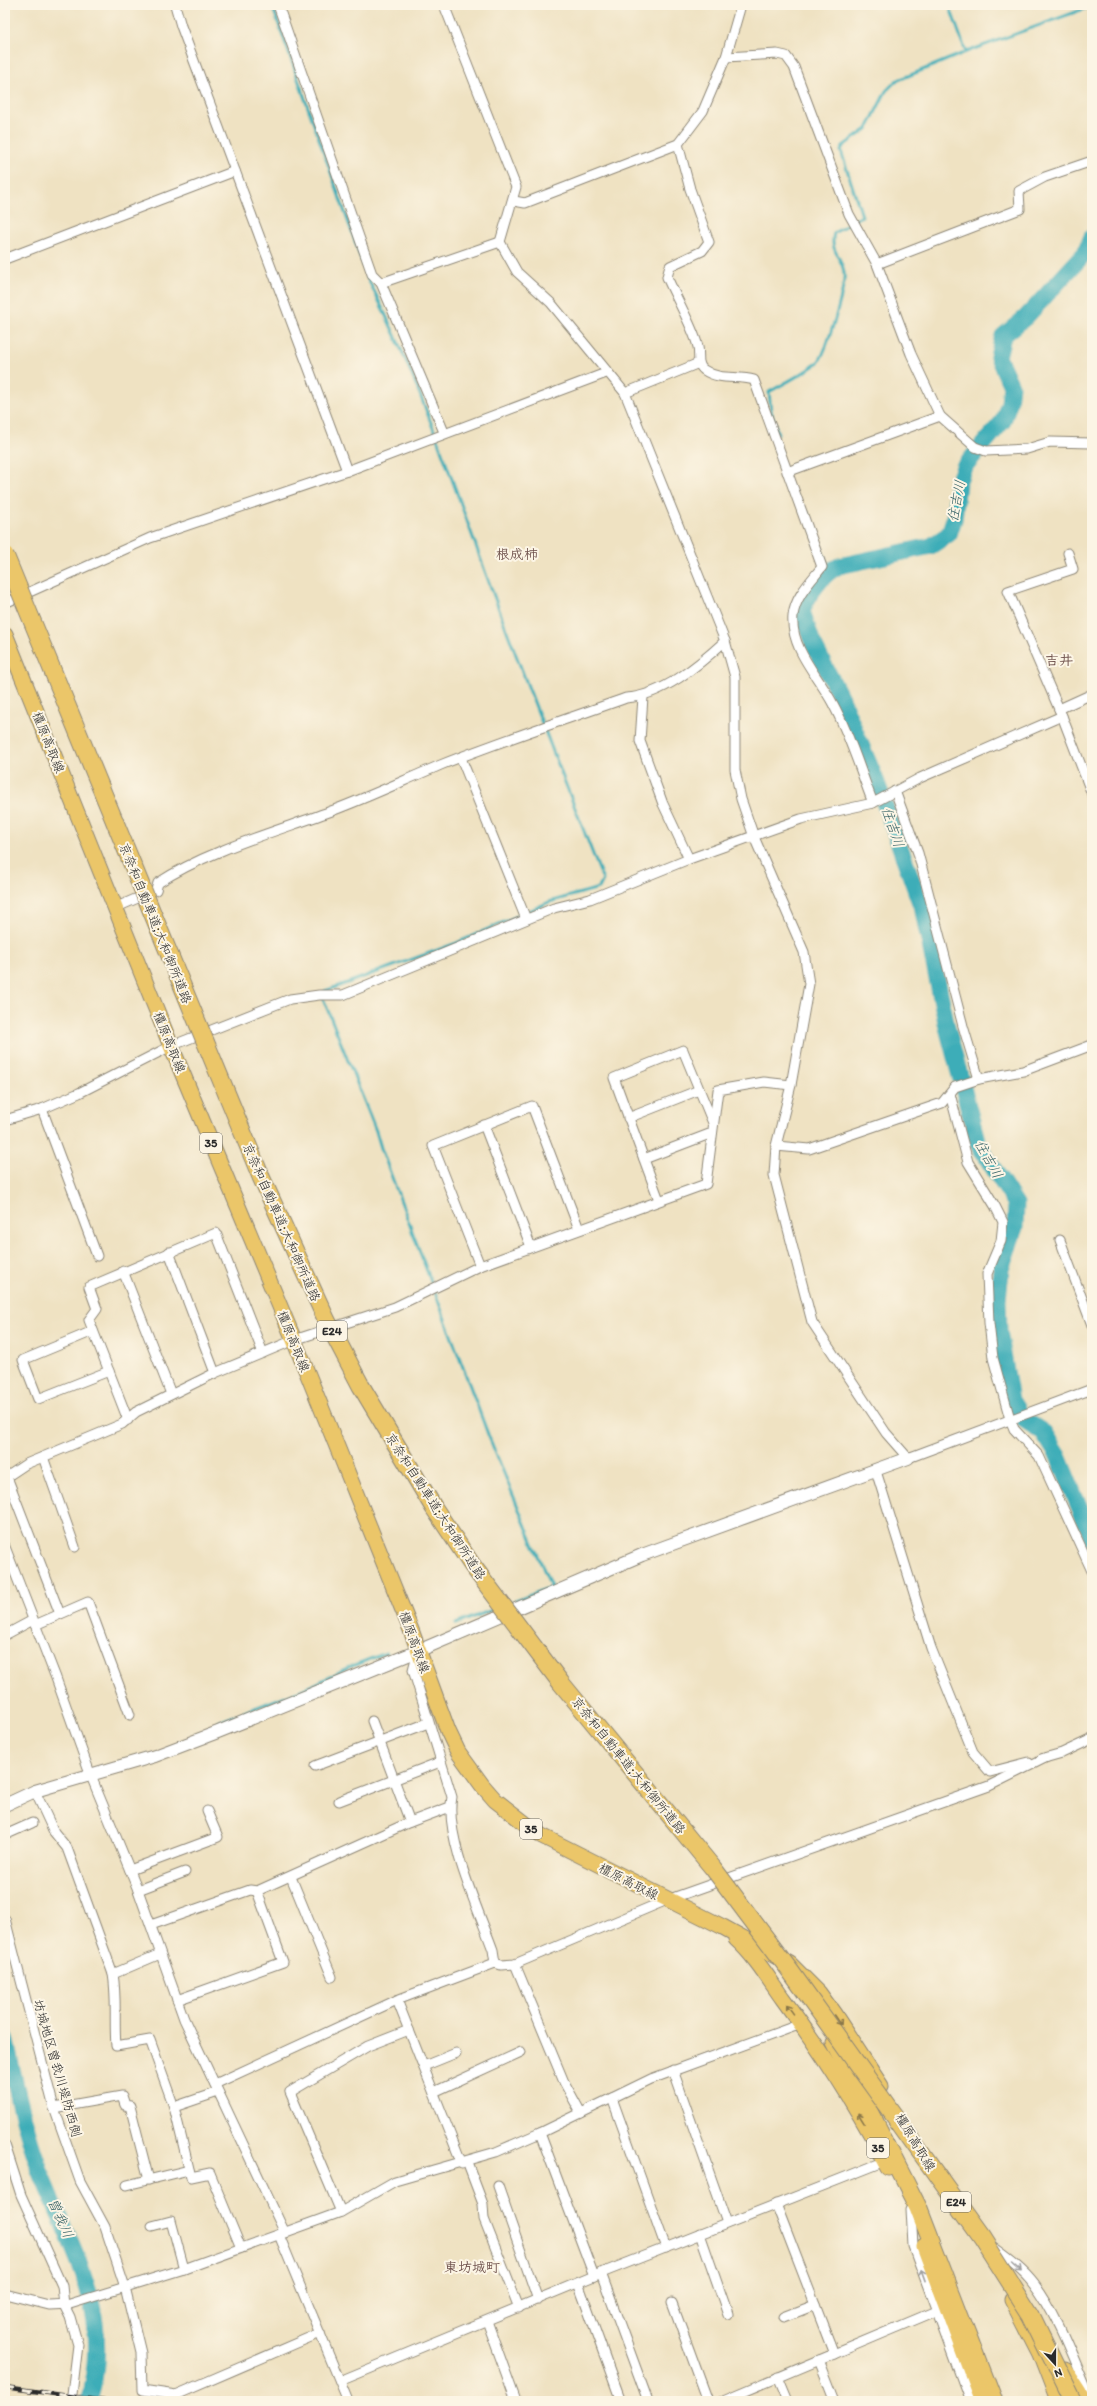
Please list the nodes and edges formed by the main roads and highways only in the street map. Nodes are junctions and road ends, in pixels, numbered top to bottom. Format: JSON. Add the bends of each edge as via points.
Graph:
{"nodes":[{"id":1,"x":5,"y":555,"type":"edge"},
{"id":2,"x":5,"y":634,"type":"edge"},
{"id":3,"x":723,"y":1927,"type":"junction"},
{"id":4,"x":820,"y":2014,"type":"junction"},
{"id":5,"x":960,"y":2319,"type":"junction"},
{"id":6,"x":1044,"y":2350,"type":"junction"},
{"id":7,"x":981,"y":2400,"type":"edge"},
{"id":8,"x":1000,"y":2401,"type":"edge"},
{"id":9,"x":1058,"y":2401,"type":"edge"},
{"id":10,"x":1073,"y":2401,"type":"edge"},
{"id":11,"x":1084,"y":2401,"type":"edge"}],
"edges":[{"from":1,"to":4,"type":"highway","name":"京奈和自動車道;大和御所道路","number":"E24","bridge":true,"via":[[258,1170],[324,1314],[361,1386],[434,1508],[486,1585],[561,1683],[713,1868]]},
{"from":2,"to":3,"type":"main road","name":"橿原高取線","number":"35","via":[[171,1046],[294,1340],[458,1752],[495,1800],[540,1835]]},
{"from":3,"to":6,"type":"main road","name":"橿原高取線","number":"35","one_way":true,"via":[[790,1964],[819,1993],[864,2057]]},
{"from":7,"to":3,"type":"main road","name":"橿原高取線","number":"35","one_way":true,"via":[[910,2209],[886,2161],[853,2104],[801,2024],[751,1954]]},
{"from":4,"to":5,"type":"highway","number":"E24","bridge":true,"via":[[918,2207]]},
{"from":4,"to":6,"type":"highway","number":"E24","bridge":true,"via":[[1010,2279]]},
{"from":5,"to":7,"type":"highway","number":"E24"},
{"from":5,"to":8,"type":"highway"},
{"from":6,"to":9,"type":"main road","name":"橿原高取線","number":"35"},
{"from":6,"to":10,"type":"highway","number":"E24","bridge":true},
{"from":6,"to":11,"type":"highway","bridge":true}]}
